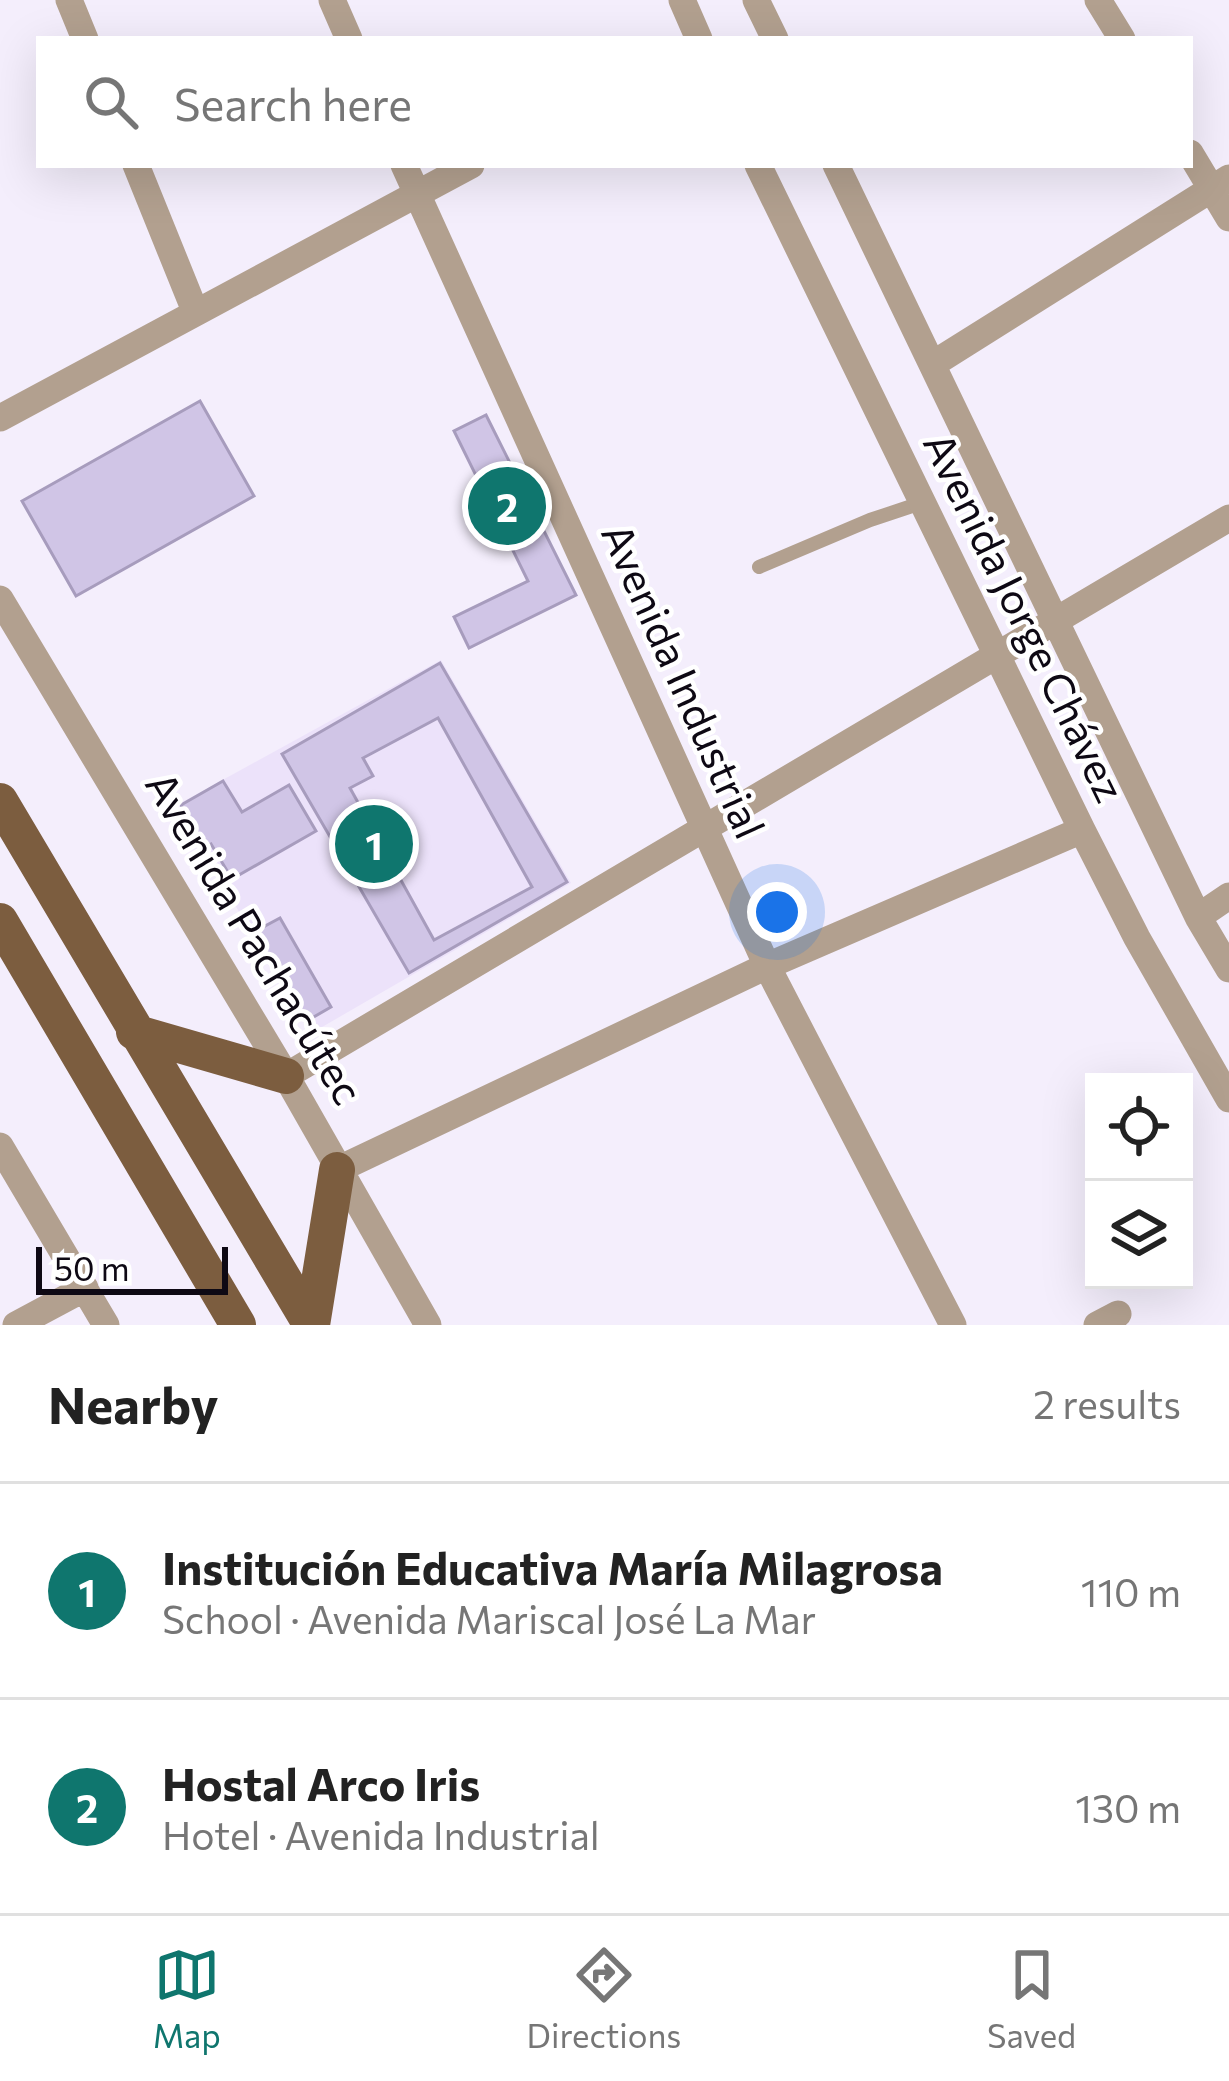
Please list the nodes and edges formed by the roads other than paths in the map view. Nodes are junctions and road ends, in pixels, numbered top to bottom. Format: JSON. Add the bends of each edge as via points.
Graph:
{"nodes":[{"id":1,"x":69,"y":0,"type":"edge"},
{"id":2,"x":332,"y":0,"type":"edge"},
{"id":3,"x":682,"y":0,"type":"edge"},
{"id":4,"x":756,"y":0,"type":"edge"},
{"id":5,"x":1099,"y":0,"type":"edge"},
{"id":6,"x":84,"y":36,"type":"edge"},
{"id":7,"x":348,"y":36,"type":"edge"},
{"id":8,"x":698,"y":36,"type":"edge"},
{"id":9,"x":774,"y":36,"type":"edge"},
{"id":10,"x":1120,"y":36,"type":"edge"},
{"id":11,"x":1193,"y":156,"type":"edge"},
{"id":12,"x":137,"y":168,"type":"edge"},
{"id":13,"x":405,"y":168,"type":"edge"},
{"id":14,"x":465,"y":168,"type":"edge"},
{"id":15,"x":759,"y":168,"type":"edge"},
{"id":16,"x":837,"y":168,"type":"edge"},
{"id":17,"x":1220,"y":183,"type":"edge"},
{"id":18,"x":416,"y":194,"type":"junction"},
{"id":19,"x":1229,"y":218,"type":"edge"},
{"id":20,"x":195,"y":311,"type":"junction"},
{"id":21,"x":933,"y":364,"type":"junction"},
{"id":22,"x":0,"y":418,"type":"edge"},
{"id":23,"x":921,"y":503,"type":"junction"},
{"id":24,"x":1229,"y":518,"type":"edge"},
{"id":25,"x":759,"y":568,"type":"dead end"},
{"id":26,"x":0,"y":599,"type":"edge"},
{"id":27,"x":1057,"y":618,"type":"junction"},
{"id":28,"x":993,"y":653,"type":"junction"},
{"id":29,"x":0,"y":801,"type":"edge"},
{"id":30,"x":705,"y":830,"type":"junction"},
{"id":31,"x":1082,"y":830,"type":"junction"},
{"id":32,"x":1229,"y":896,"type":"edge"},
{"id":33,"x":1198,"y":917,"type":"junction"},
{"id":34,"x":0,"y":921,"type":"edge"},
{"id":35,"x":767,"y":966,"type":"junction"},
{"id":36,"x":1229,"y":969,"type":"edge"},
{"id":37,"x":134,"y":1032,"type":"junction"},
{"id":38,"x":286,"y":1076,"type":"junction"},
{"id":39,"x":1229,"y":1099,"type":"edge"},
{"id":40,"x":0,"y":1146,"type":"edge"},
{"id":41,"x":337,"y":1170,"type":"junction"},
{"id":42,"x":85,"y":1288,"type":"junction"},
{"id":43,"x":16,"y":1325,"type":"edge"},
{"id":44,"x":106,"y":1325,"type":"edge"},
{"id":45,"x":238,"y":1325,"type":"edge"},
{"id":46,"x":311,"y":1325,"type":"edge"},
{"id":47,"x":428,"y":1325,"type":"edge"},
{"id":48,"x":953,"y":1325,"type":"edge"}],
"edges":[{"from":1,"to":6,"type":"street"},
{"from":2,"to":7,"type":"street"},
{"from":3,"to":8,"type":"street"},
{"from":4,"to":9,"type":"street"},
{"from":5,"to":10,"type":"street"},
{"from":11,"to":17,"type":"street"},
{"from":12,"to":20,"type":"street"},
{"from":13,"to":18,"type":"street","name":"Avenida Industrial"},
{"from":14,"to":18,"type":"street"},
{"from":15,"to":23,"type":"street","name":"Avenida Jorge Chávez"},
{"from":16,"to":21,"type":"street","name":"Avenida Jorge Chávez"},
{"from":17,"to":19,"type":"street"},
{"from":17,"to":21,"type":"street"},
{"from":18,"to":20,"type":"street"},
{"from":18,"to":30,"type":"street","name":"Avenida Industrial"},
{"from":20,"to":22,"type":"street"},
{"from":21,"to":27,"type":"street","name":"Avenida Jorge Chávez"},
{"from":23,"to":25,"type":"lane"},
{"from":23,"to":28,"type":"street","name":"Avenida Jorge Chávez"},
{"from":24,"to":27,"type":"street"},
{"from":26,"to":38,"type":"street","name":"Avenida Pachacútec"},
{"from":27,"to":28,"type":"street"},
{"from":27,"to":33,"type":"street","name":"Avenida Jorge Chávez"},
{"from":28,"to":30,"type":"street"},
{"from":28,"to":31,"type":"street","name":"Avenida Jorge Chávez"},
{"from":29,"to":37,"type":"main road"},
{"from":30,"to":35,"type":"street","name":"Avenida Industrial"},
{"from":30,"to":38,"type":"street"},
{"from":31,"to":35,"type":"street"},
{"from":31,"to":39,"type":"street","name":"Avenida Jorge Chávez"},
{"from":32,"to":33,"type":"street"},
{"from":33,"to":36,"type":"street","name":"Avenida Jorge Chávez"},
{"from":34,"to":45,"type":"main road"},
{"from":35,"to":41,"type":"street"},
{"from":35,"to":48,"type":"street","name":"Avenida Industrial"},
{"from":37,"to":38,"type":"main road"},
{"from":37,"to":46,"type":"main road"},
{"from":38,"to":41,"type":"street","name":"Avenida Pachacútec"},
{"from":40,"to":42,"type":"street"},
{"from":41,"to":46,"type":"main road"},
{"from":41,"to":47,"type":"street","name":"Avenida Pachacútec"},
{"from":42,"to":43,"type":"street"},
{"from":42,"to":44,"type":"street"}]}
